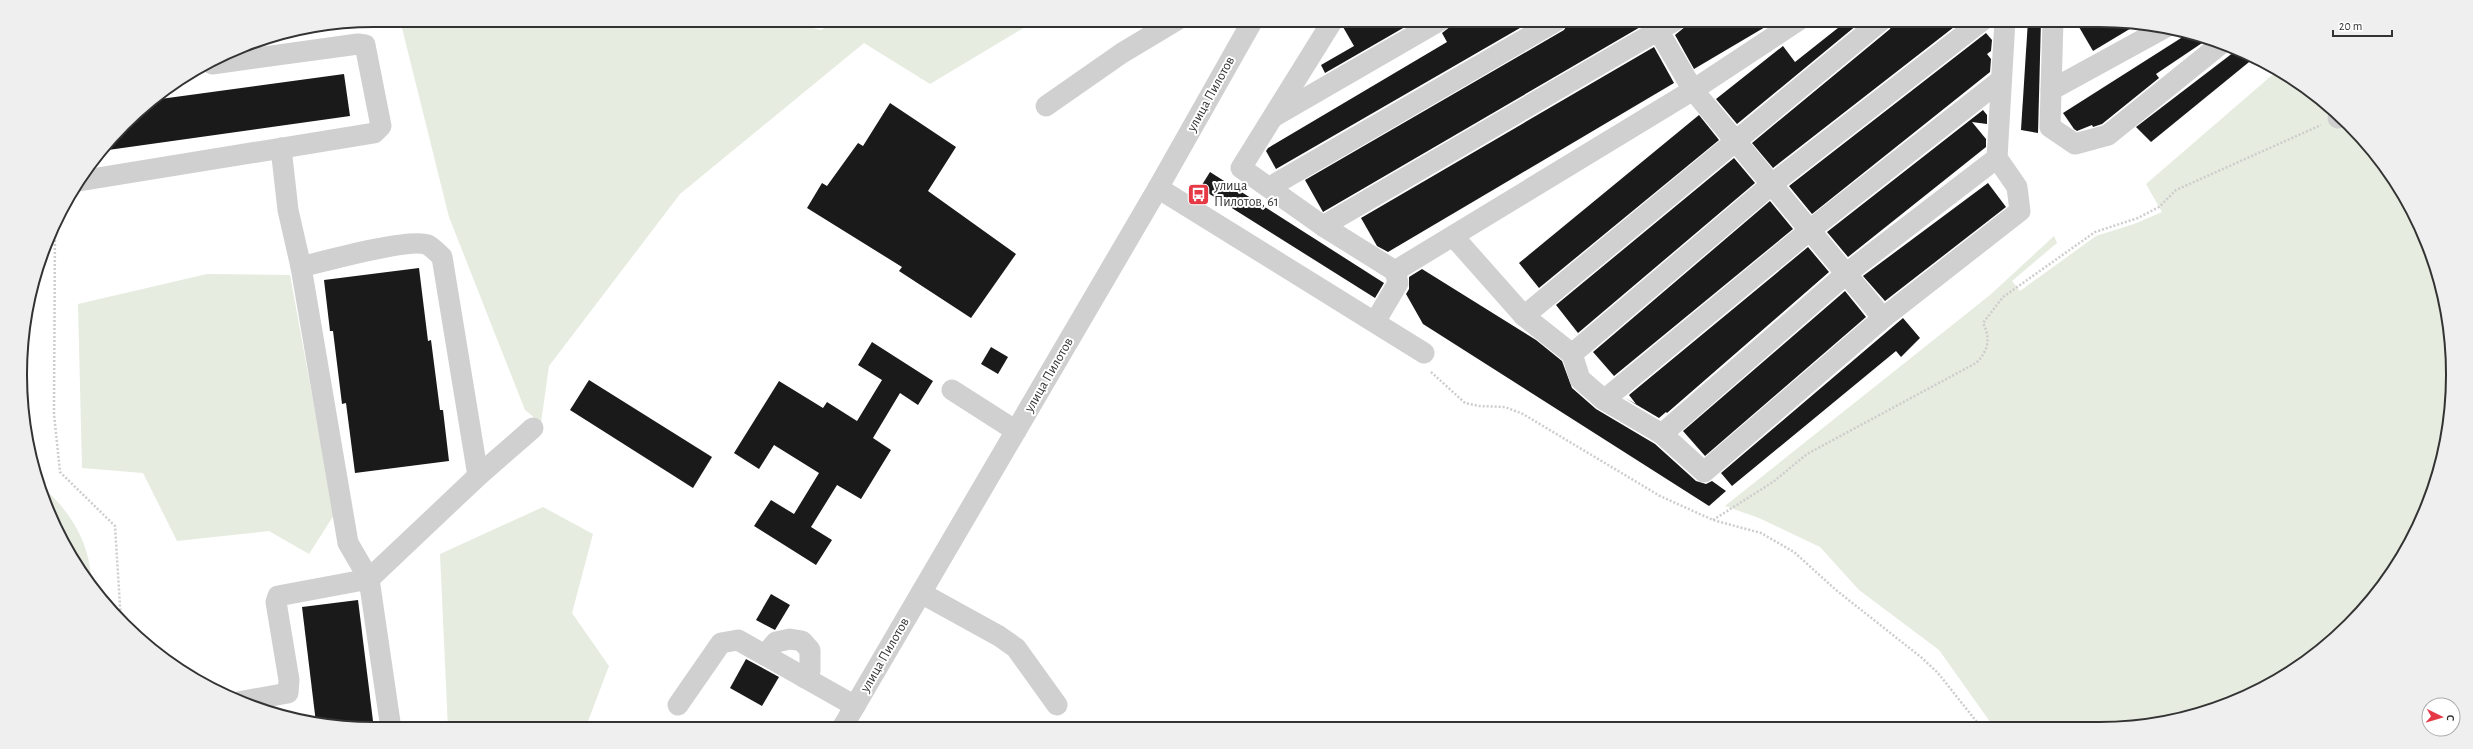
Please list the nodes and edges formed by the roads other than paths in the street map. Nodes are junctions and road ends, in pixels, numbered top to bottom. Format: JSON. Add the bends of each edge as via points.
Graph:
{"nodes":[{"id":1,"x":1166,"y":27,"type":"edge"},
{"id":2,"x":1249,"y":27,"type":"edge"},
{"id":3,"x":1329,"y":27,"type":"edge"},
{"id":4,"x":1430,"y":27,"type":"edge"},
{"id":5,"x":1546,"y":27,"type":"edge"},
{"id":6,"x":1652,"y":27,"type":"edge"},
{"id":7,"x":1656,"y":27,"type":"edge"},
{"id":8,"x":1788,"y":27,"type":"edge"},
{"id":9,"x":1873,"y":27,"type":"edge"},
{"id":10,"x":1974,"y":27,"type":"edge"},
{"id":11,"x":2005,"y":27,"type":"edge"},
{"id":12,"x":2053,"y":27,"type":"edge"},
{"id":13,"x":2156,"y":32,"type":"edge"},
{"id":14,"x":2216,"y":47,"type":"edge"},
{"id":15,"x":222,"y":63,"type":"edge"},
{"id":16,"x":2001,"y":80,"type":"junction"},
{"id":17,"x":1693,"y":90,"type":"junction"},
{"id":18,"x":2051,"y":90,"type":"junction"},
{"id":19,"x":1046,"y":106,"type":"dead end"},
{"id":20,"x":1273,"y":117,"type":"junction"},
{"id":21,"x":1734,"y":140,"type":"junction"},
{"id":22,"x":280,"y":148,"type":"junction"},
{"id":23,"x":1997,"y":158,"type":"junction"},
{"id":24,"x":87,"y":180,"type":"edge"},
{"id":25,"x":1772,"y":184,"type":"junction"},
{"id":26,"x":1270,"y":187,"type":"junction"},
{"id":27,"x":1158,"y":188,"type":"junction"},
{"id":28,"x":1323,"y":226,"type":"junction"},
{"id":29,"x":1810,"y":230,"type":"junction"},
{"id":30,"x":1453,"y":236,"type":"junction"},
{"id":31,"x":301,"y":267,"type":"junction"},
{"id":32,"x":1395,"y":271,"type":"junction"},
{"id":33,"x":1847,"y":273,"type":"junction"},
{"id":34,"x":1524,"y":316,"type":"junction"},
{"id":35,"x":1884,"y":318,"type":"junction"},
{"id":36,"x":1375,"y":322,"type":"junction"},
{"id":37,"x":1424,"y":352,"type":"road end"},
{"id":38,"x":1572,"y":354,"type":"junction"},
{"id":39,"x":952,"y":390,"type":"dead end"},
{"id":40,"x":1604,"y":400,"type":"junction"},
{"id":41,"x":533,"y":428,"type":"dead end"},
{"id":42,"x":1016,"y":432,"type":"junction"},
{"id":43,"x":1662,"y":434,"type":"junction"},
{"id":44,"x":478,"y":476,"type":"junction"},
{"id":45,"x":369,"y":579,"type":"junction"},
{"id":46,"x":921,"y":593,"type":"junction"},
{"id":47,"x":766,"y":655,"type":"junction"},
{"id":48,"x":804,"y":678,"type":"junction"},
{"id":49,"x":251,"y":700,"type":"edge"},
{"id":50,"x":678,"y":704,"type":"dead end"},
{"id":51,"x":855,"y":706,"type":"junction"},
{"id":52,"x":1057,"y":706,"type":"dead end"},
{"id":53,"x":391,"y":722,"type":"edge"},
{"id":54,"x":846,"y":722,"type":"edge"}],
"edges":[{"from":1,"to":19,"type":"street"},
{"from":2,"to":27,"type":"street","name":"улица Пилотов"},
{"from":3,"to":20,"type":"street"},
{"from":4,"to":20,"type":"street"},
{"from":5,"to":26,"type":"street"},
{"from":6,"to":28,"type":"street"},
{"from":7,"to":17,"type":"street"},
{"from":8,"to":17,"type":"street"},
{"from":9,"to":21,"type":"street"},
{"from":10,"to":25,"type":"street"},
{"from":11,"to":16,"type":"street"},
{"from":12,"to":18,"type":"street"},
{"from":13,"to":18,"type":"street"},
{"from":14,"to":18,"type":"street","via":[[2108,135],[2075,144],[2050,127]]},
{"from":15,"to":22,"type":"street","via":[[366,45],[381,125],[378,130],[374,133]]},
{"from":16,"to":23,"type":"street"},
{"from":16,"to":29,"type":"street"},
{"from":17,"to":21,"type":"street"},
{"from":17,"to":30,"type":"street"},
{"from":20,"to":26,"type":"street","via":[[1241,168]]},
{"from":21,"to":25,"type":"street"},
{"from":21,"to":34,"type":"street"},
{"from":22,"to":24,"type":"street"},
{"from":22,"to":31,"type":"street","via":[[288,210]]},
{"from":23,"to":33,"type":"street"},
{"from":23,"to":35,"type":"street","via":[[2017,187],[2020,211]]},
{"from":25,"to":29,"type":"street"},
{"from":25,"to":38,"type":"street"},
{"from":26,"to":28,"type":"street"},
{"from":27,"to":36,"type":"street"},
{"from":27,"to":42,"type":"street","name":"улица Пилотов"},
{"from":28,"to":32,"type":"street"},
{"from":29,"to":33,"type":"street"},
{"from":29,"to":40,"type":"street"},
{"from":30,"to":32,"type":"street"},
{"from":30,"to":34,"type":"street"},
{"from":31,"to":44,"type":"street","via":[[333,258],[412,244],[427,244],[442,257]]},
{"from":31,"to":45,"type":"street","via":[[348,543]]},
{"from":32,"to":36,"type":"street","via":[[1398,283]]},
{"from":33,"to":35,"type":"street"},
{"from":33,"to":43,"type":"street"},
{"from":34,"to":38,"type":"street"},
{"from":35,"to":43,"type":"street","via":[[1704,472]]},
{"from":36,"to":37,"type":"street"},
{"from":38,"to":40,"type":"street","via":[[1580,379]]},
{"from":39,"to":42,"type":"street"},
{"from":40,"to":43,"type":"street"},
{"from":41,"to":44,"type":"street"},
{"from":42,"to":46,"type":"street","name":"улица Пилотов"},
{"from":44,"to":45,"type":"street"},
{"from":45,"to":49,"type":"street","via":[[278,596],[276,602],[289,680],[288,693]]},
{"from":45,"to":53,"type":"street"},
{"from":46,"to":51,"type":"street","name":"улица Пилотов"},
{"from":46,"to":52,"type":"street","via":[[1016,648]]},
{"from":47,"to":48,"type":"street"},
{"from":47,"to":48,"type":"street","via":[[776,642],[790,639],[802,641],[810,650],[810,671]]},
{"from":47,"to":50,"type":"street","via":[[738,640],[722,644]]},
{"from":48,"to":51,"type":"street"},
{"from":51,"to":54,"type":"street","name":"улица Пилотов"}]}
